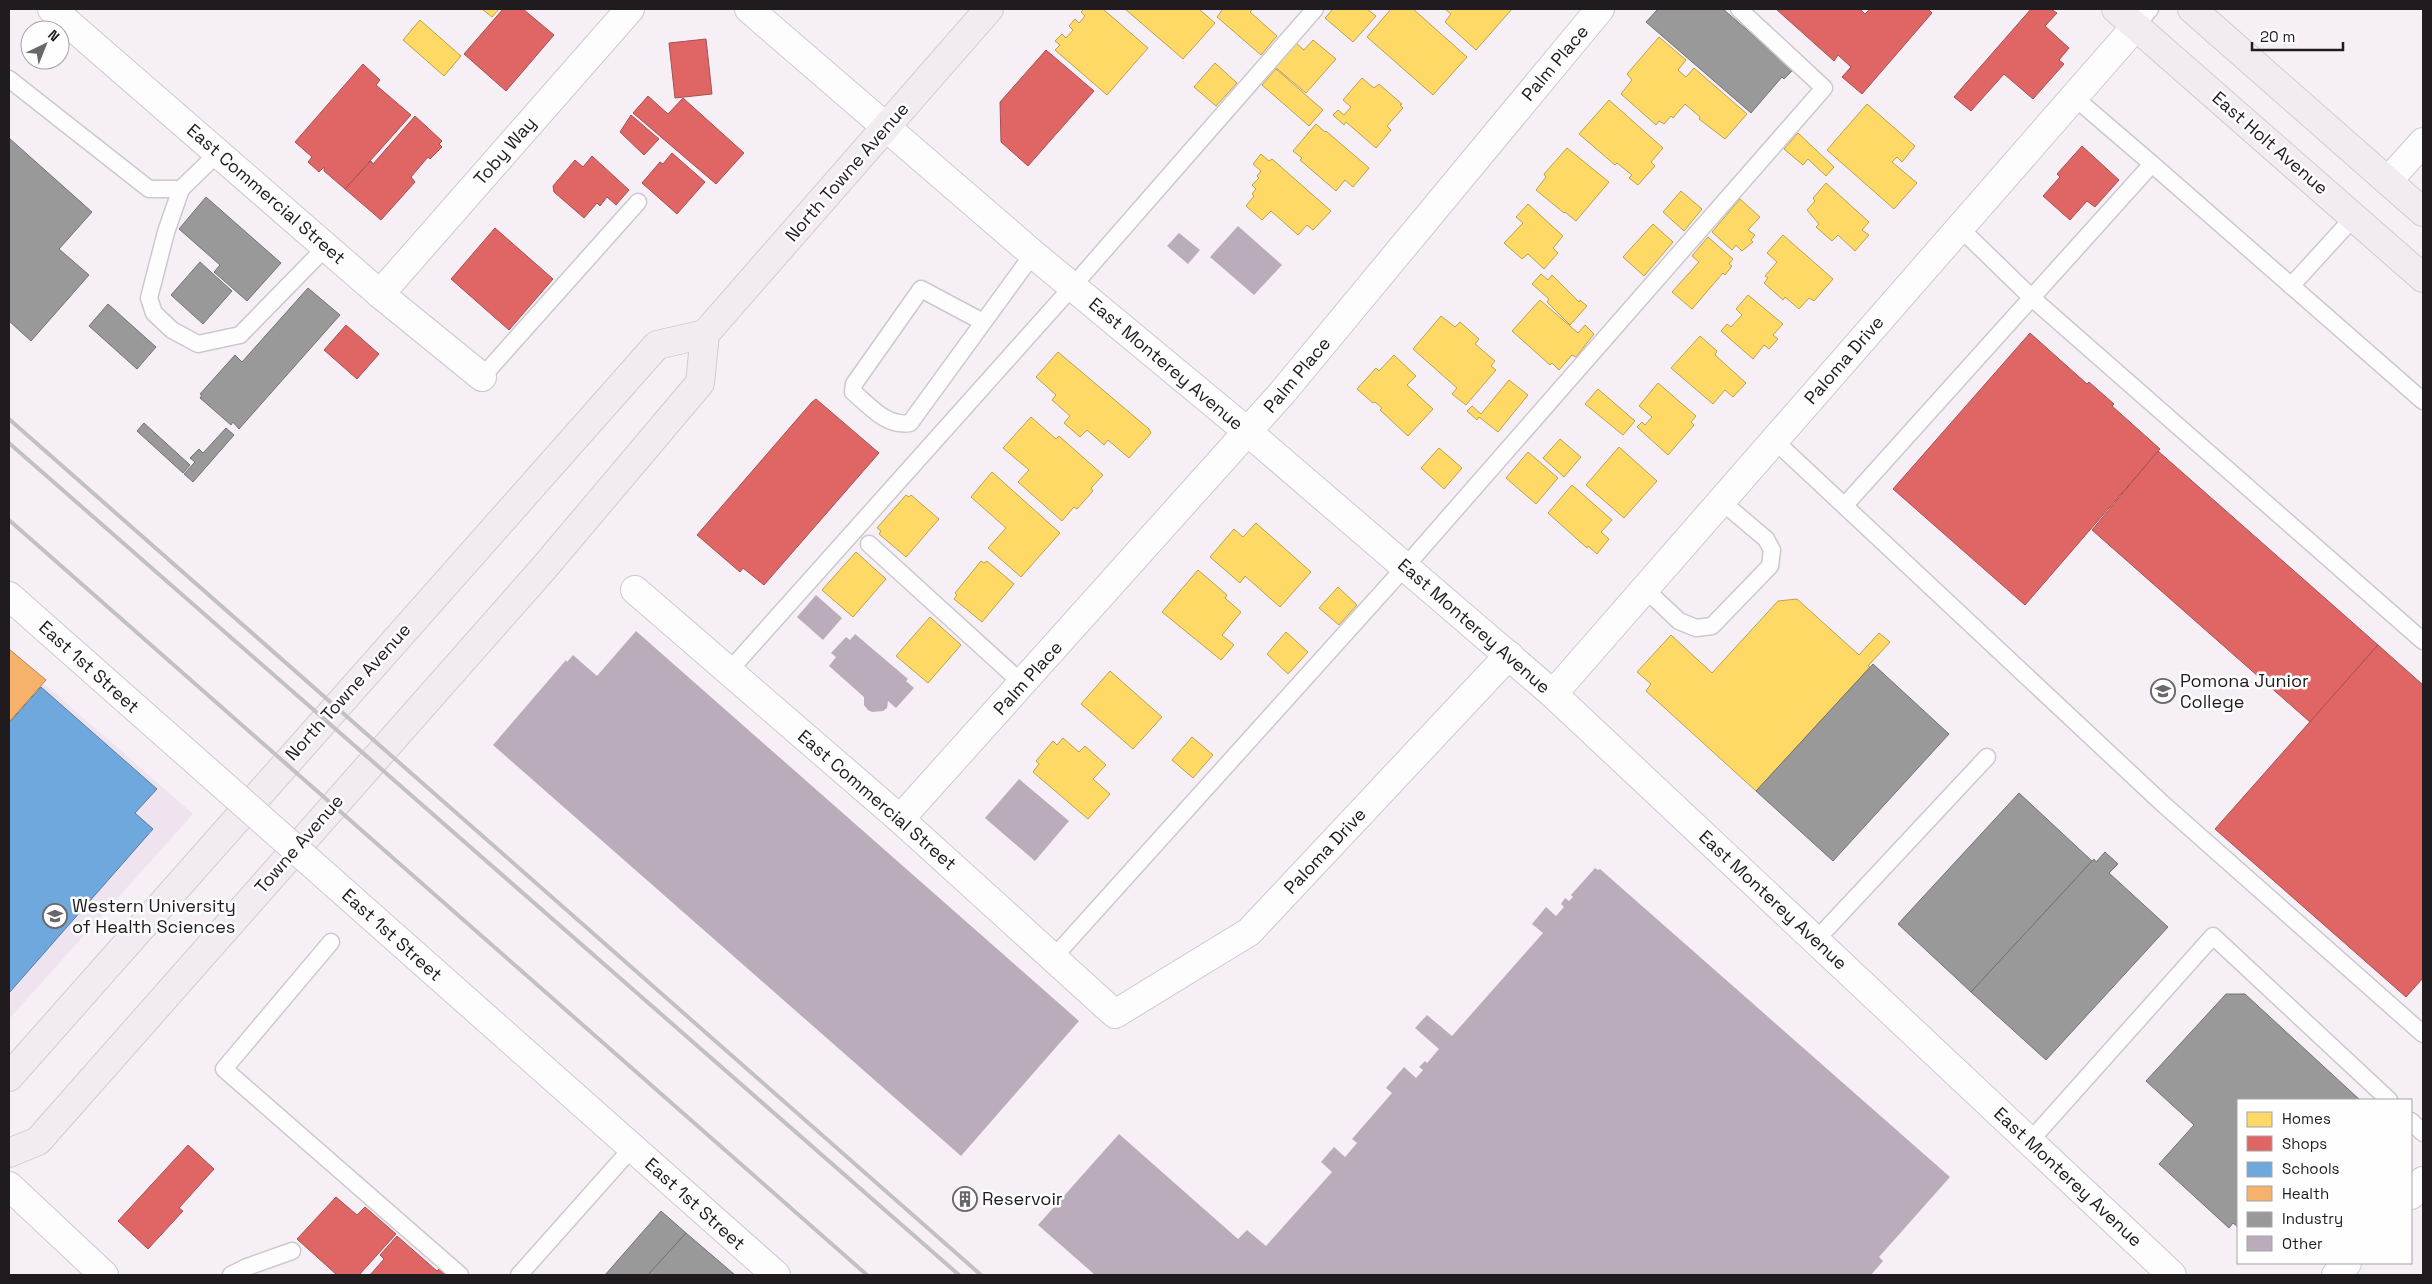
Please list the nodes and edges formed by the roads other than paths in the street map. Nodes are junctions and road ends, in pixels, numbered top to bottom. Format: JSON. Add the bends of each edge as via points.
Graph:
{"nodes":[{"id":1,"x":52,"y":9,"type":"edge"},
{"id":2,"x":630,"y":9,"type":"edge"},
{"id":3,"x":749,"y":9,"type":"edge"},
{"id":4,"x":989,"y":9,"type":"edge"},
{"id":5,"x":1315,"y":9,"type":"edge"},
{"id":6,"x":1600,"y":9,"type":"edge"},
{"id":7,"x":1739,"y":9,"type":"edge"},
{"id":8,"x":2192,"y":9,"type":"edge"},
{"id":9,"x":2134,"y":15,"type":"edge"},
{"id":10,"x":9,"y":79,"type":"edge"},
{"id":11,"x":2074,"y":97,"type":"junction"},
{"id":12,"x":886,"y":127,"type":"junction"},
{"id":13,"x":2423,"y":142,"type":"edge"},
{"id":14,"x":218,"y":153,"type":"junction"},
{"id":15,"x":2152,"y":164,"type":"junction"},
{"id":16,"x":2388,"y":181,"type":"junction"},
{"id":17,"x":181,"y":189,"type":"junction"},
{"id":18,"x":638,"y":202,"type":"dead end"},
{"id":19,"x":2423,"y":212,"type":"edge"},
{"id":20,"x":2354,"y":217,"type":"junction"},
{"id":21,"x":1960,"y":228,"type":"junction"},
{"id":22,"x":326,"y":247,"type":"junction"},
{"id":23,"x":1033,"y":254,"type":"junction"},
{"id":24,"x":2423,"y":278,"type":"edge"},
{"id":25,"x":2291,"y":286,"type":"junction"},
{"id":26,"x":1072,"y":287,"type":"junction"},
{"id":27,"x":380,"y":294,"type":"junction"},
{"id":28,"x":2032,"y":298,"type":"junction"},
{"id":29,"x":983,"y":322,"type":"junction"},
{"id":30,"x":705,"y":334,"type":"junction"},
{"id":31,"x":482,"y":377,"type":"joint"},
{"id":32,"x":2423,"y":401,"type":"edge"},
{"id":33,"x":1248,"y":432,"type":"junction"},
{"id":34,"x":1774,"y":440,"type":"junction"},
{"id":35,"x":1721,"y":501,"type":"junction"},
{"id":36,"x":1845,"y":506,"type":"junction"},
{"id":37,"x":869,"y":544,"type":"dead end"},
{"id":38,"x":1405,"y":567,"type":"junction"},
{"id":39,"x":1644,"y":589,"type":"junction"},
{"id":40,"x":635,"y":590,"type":"dead end"},
{"id":41,"x":9,"y":596,"type":"edge"},
{"id":42,"x":2423,"y":641,"type":"edge"},
{"id":43,"x":1509,"y":656,"type":"junction"},
{"id":44,"x":729,"y":672,"type":"junction"},
{"id":45,"x":1023,"y":684,"type":"junction"},
{"id":46,"x":1553,"y":694,"type":"junction"},
{"id":47,"x":1987,"y":757,"type":"dead end"},
{"id":48,"x":900,"y":819,"type":"junction"},
{"id":49,"x":1816,"y":940,"type":"junction"},
{"id":50,"x":331,"y":942,"type":"dead end"},
{"id":51,"x":1053,"y":958,"type":"junction"},
{"id":52,"x":1115,"y":1014,"type":"joint"},
{"id":53,"x":2423,"y":1034,"type":"edge"},
{"id":54,"x":9,"y":1077,"type":"edge"},
{"id":55,"x":2388,"y":1099,"type":"edge"},
{"id":56,"x":2412,"y":1122,"type":"edge"},
{"id":57,"x":2423,"y":1132,"type":"edge"},
{"id":58,"x":2030,"y":1141,"type":"junction"},
{"id":59,"x":632,"y":1148,"type":"junction"},
{"id":60,"x":9,"y":1153,"type":"edge"},
{"id":61,"x":9,"y":1186,"type":"edge"},
{"id":62,"x":292,"y":1250,"type":"dead end"},
{"id":63,"x":2346,"y":1264,"type":"edge"},
{"id":64,"x":104,"y":1275,"type":"edge"},
{"id":65,"x":231,"y":1275,"type":"edge"},
{"id":66,"x":460,"y":1275,"type":"edge"},
{"id":67,"x":519,"y":1275,"type":"edge"},
{"id":68,"x":776,"y":1275,"type":"edge"},
{"id":69,"x":2172,"y":1275,"type":"edge"},
{"id":70,"x":2336,"y":1275,"type":"edge"}],
"edges":[{"from":1,"to":14,"type":"street","name":"East Commercial Street"},
{"from":2,"to":27,"type":"street","name":"Toby Way"},
{"from":3,"to":12,"type":"street","name":"East Monterey Avenue"},
{"from":4,"to":12,"type":"main road","name":"North Towne Avenue"},
{"from":5,"to":26,"type":"lane"},
{"from":6,"to":33,"type":"street","name":"Palm Place"},
{"from":7,"to":38,"type":"lane","via":[[1824,88]]},
{"from":8,"to":16,"type":"main road"},
{"from":9,"to":11,"type":"street","name":"Paloma Drive"},
{"from":9,"to":20,"type":"main road","name":"East Holt Avenue"},
{"from":10,"to":17,"type":"lane","via":[[149,189]]},
{"from":11,"to":15,"type":"lane"},
{"from":11,"to":21,"type":"street","name":"Paloma Drive"},
{"from":12,"to":23,"type":"street","name":"East Monterey Avenue"},
{"from":12,"to":30,"type":"main road","name":"North Towne Avenue"},
{"from":13,"to":16,"type":"street"},
{"from":14,"to":17,"type":"lane"},
{"from":14,"to":22,"type":"street","name":"East Commercial Street"},
{"from":15,"to":25,"type":"lane"},
{"from":15,"to":28,"type":"lane"},
{"from":16,"to":19,"type":"main road"},
{"from":17,"to":22,"type":"lane","via":[[149,298],[154,313],[172,330],[198,344],[240,335]]},
{"from":18,"to":31,"type":"lane"},
{"from":20,"to":24,"type":"main road","name":"East Holt Avenue"},
{"from":20,"to":25,"type":"lane"},
{"from":21,"to":28,"type":"lane"},
{"from":21,"to":34,"type":"street","name":"Paloma Drive"},
{"from":22,"to":27,"type":"street","name":"East Commercial Street"},
{"from":23,"to":26,"type":"street","name":"East Monterey Avenue"},
{"from":23,"to":29,"type":"lane"},
{"from":25,"to":32,"type":"lane"},
{"from":26,"to":33,"type":"street","name":"East Monterey Avenue"},
{"from":26,"to":44,"type":"lane"},
{"from":27,"to":31,"type":"street","name":"East Commercial Street"},
{"from":28,"to":36,"type":"lane"},
{"from":28,"to":42,"type":"lane"},
{"from":29,"to":29,"type":"lane","via":[[921,289],[854,384],[852,392],[890,422],[899,425],[910,423]]},
{"from":30,"to":54,"type":"main road","name":"North Towne Avenue","via":[[657,345]]},
{"from":30,"to":60,"type":"main road","name":"Towne Avenue","via":[[700,383],[542,569],[38,1141]]},
{"from":33,"to":38,"type":"street","name":"East Monterey Avenue"},
{"from":33,"to":45,"type":"street","name":"Palm Place"},
{"from":34,"to":35,"type":"street","name":"Paloma Drive"},
{"from":34,"to":36,"type":"lane"},
{"from":35,"to":39,"type":"street","name":"Paloma Drive"},
{"from":35,"to":39,"type":"lane","via":[[1766,539],[1772,550],[1770,566],[1712,626],[1696,628],[1679,620]]},
{"from":36,"to":53,"type":"lane","via":[[2162,803]]},
{"from":37,"to":45,"type":"lane"},
{"from":38,"to":43,"type":"street","name":"East Monterey Avenue"},
{"from":38,"to":51,"type":"lane"},
{"from":39,"to":46,"type":"street","name":"Paloma Drive"},
{"from":40,"to":44,"type":"street","name":"East Commercial Street"},
{"from":41,"to":59,"type":"street","name":"East 1st Street","bridge":true},
{"from":43,"to":46,"type":"street","name":"East Monterey Avenue"},
{"from":43,"to":52,"type":"street","name":"Paloma Drive","via":[[1249,932]]},
{"from":44,"to":48,"type":"street","name":"East Commercial Street"},
{"from":45,"to":48,"type":"street","name":"Palm Place"},
{"from":46,"to":49,"type":"street","name":"East Monterey Avenue"},
{"from":47,"to":49,"type":"lane"},
{"from":48,"to":51,"type":"street","name":"East Commercial Street"},
{"from":49,"to":58,"type":"street","name":"East Monterey Avenue"},
{"from":50,"to":66,"type":"lane","via":[[224,1068]]},
{"from":51,"to":52,"type":"street","name":"East Commercial Street"},
{"from":55,"to":58,"type":"lane","via":[[2213,936]]},
{"from":56,"to":57,"type":"lane"},
{"from":58,"to":69,"type":"street","name":"East Monterey Avenue"},
{"from":59,"to":67,"type":"lane"},
{"from":59,"to":68,"type":"street","name":"East 1st Street"},
{"from":61,"to":64,"type":"street"},
{"from":62,"to":65,"type":"lane"},
{"from":63,"to":70,"type":"street"}]}
